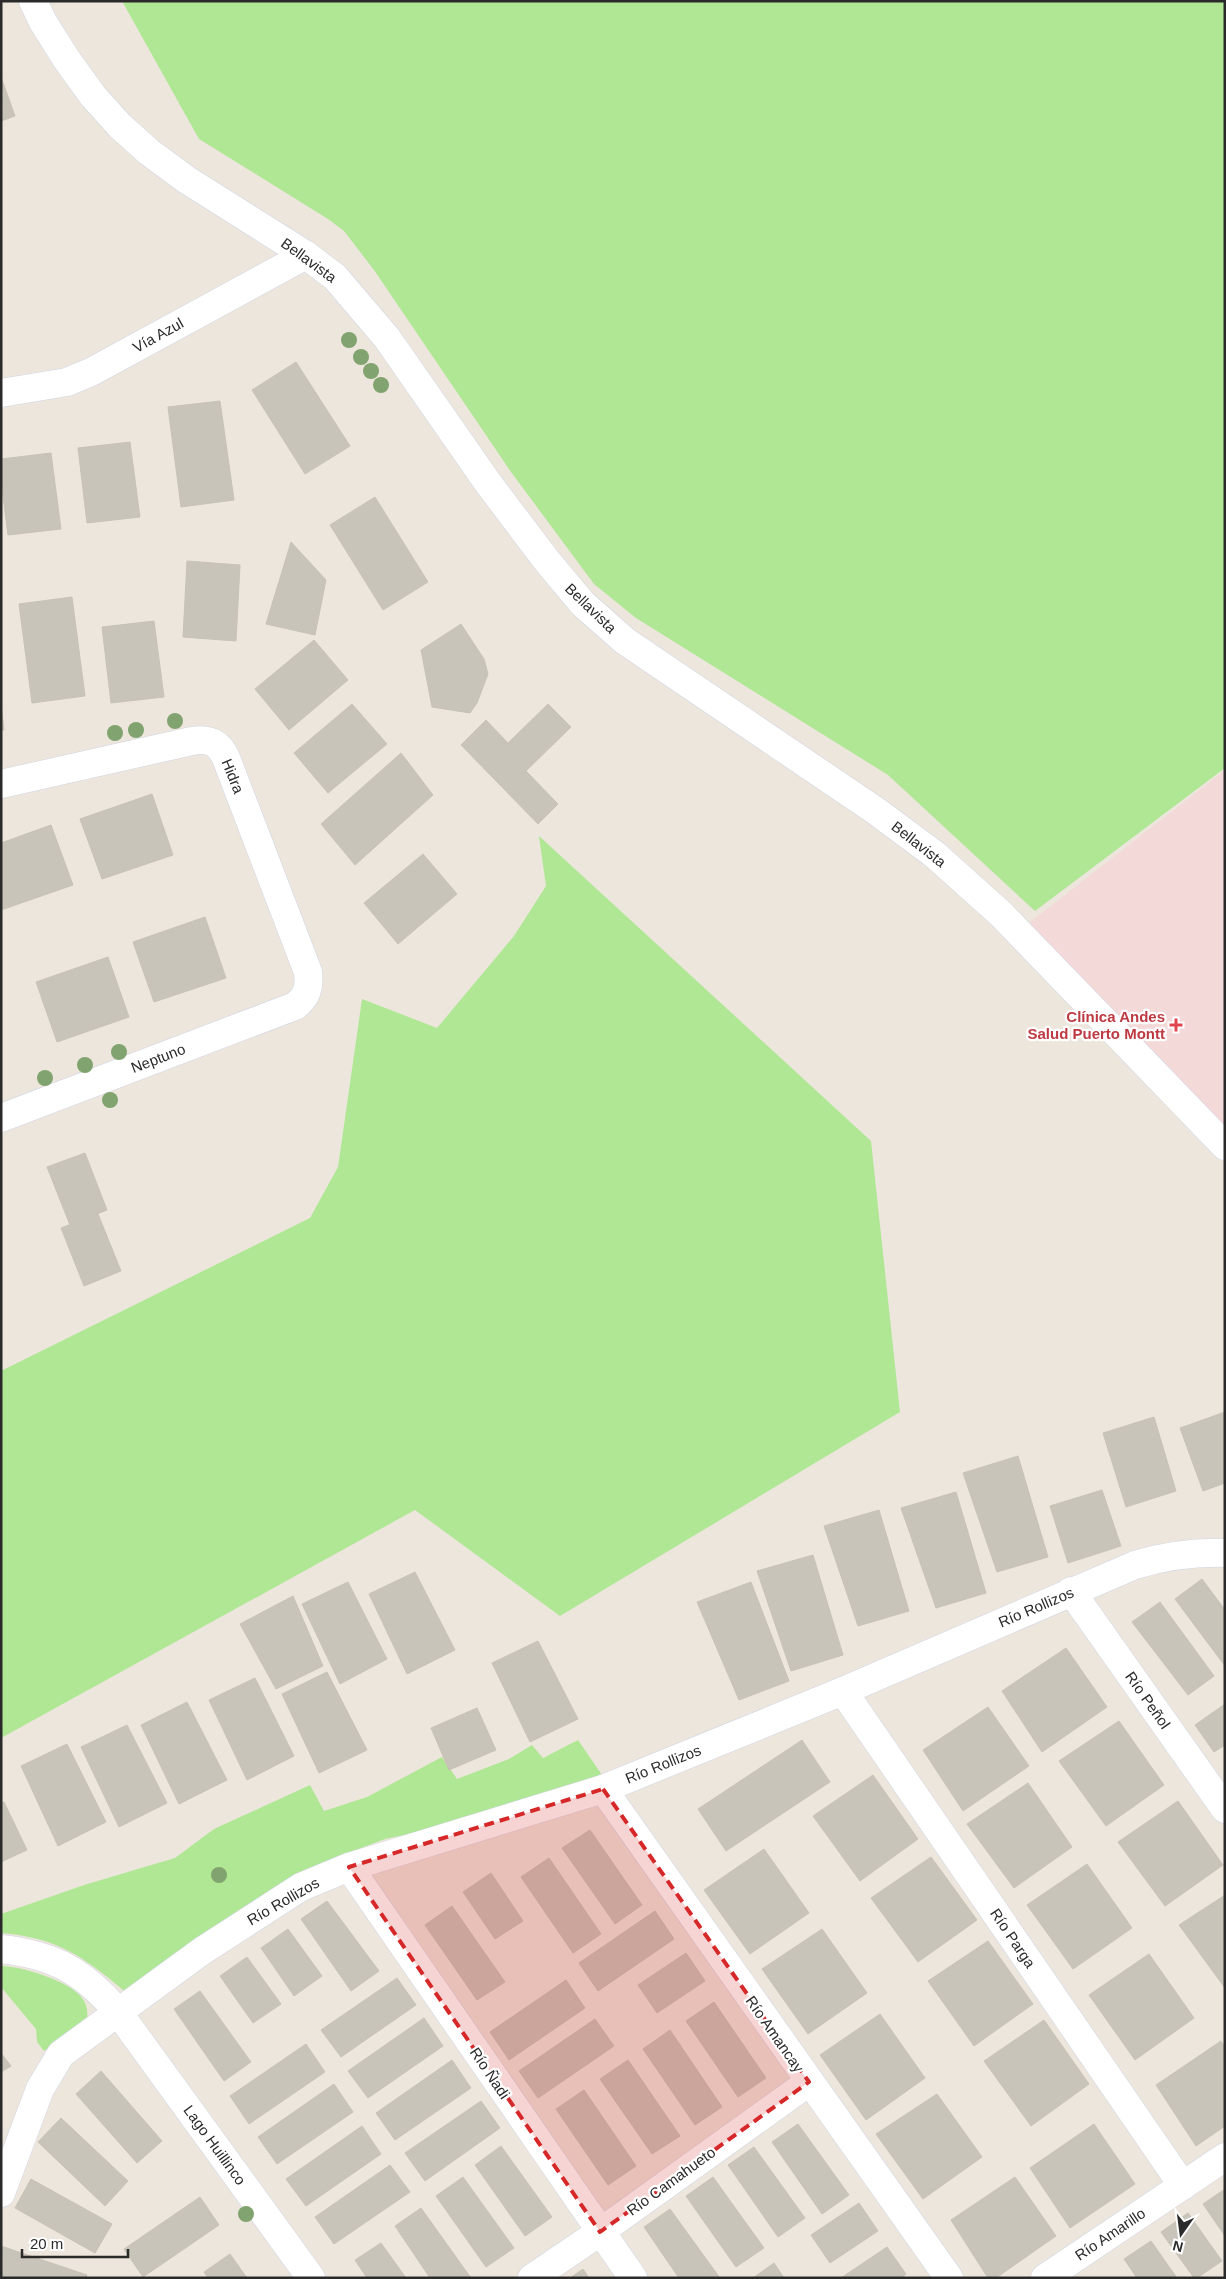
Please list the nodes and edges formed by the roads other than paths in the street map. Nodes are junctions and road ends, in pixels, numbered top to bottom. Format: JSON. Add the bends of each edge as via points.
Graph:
{"nodes":[{"id":1,"x":33,"y":1,"type":"edge"},
{"id":2,"x":306,"y":255,"type":"junction"},
{"id":3,"x":1,"y":393,"type":"edge"},
{"id":4,"x":1,"y":784,"type":"edge"},
{"id":5,"x":308,"y":990,"type":"joint"},
{"id":6,"x":1,"y":1118,"type":"edge"},
{"id":7,"x":1225,"y":1146,"type":"edge"},
{"id":8,"x":1225,"y":1553,"type":"edge"},
{"id":9,"x":1071,"y":1591,"type":"junction"},
{"id":10,"x":843,"y":1690,"type":"junction"},
{"id":11,"x":603,"y":1789,"type":"junction"},
{"id":12,"x":1225,"y":1809,"type":"edge"},
{"id":13,"x":349,"y":1867,"type":"junction"},
{"id":14,"x":1,"y":1949,"type":"edge"},
{"id":15,"x":118,"y":2012,"type":"junction"},
{"id":16,"x":809,"y":2082,"type":"junction"},
{"id":17,"x":1225,"y":2157,"type":"edge"},
{"id":18,"x":1183,"y":2186,"type":"junction"},
{"id":19,"x":1,"y":2193,"type":"edge"},
{"id":20,"x":600,"y":2232,"type":"junction"},
{"id":21,"x":312,"y":2278,"type":"edge"},
{"id":22,"x":532,"y":2278,"type":"edge"},
{"id":23,"x":633,"y":2278,"type":"edge"},
{"id":24,"x":949,"y":2278,"type":"edge"},
{"id":25,"x":1045,"y":2278,"type":"edge"}],
"edges":[{"from":1,"to":2,"type":"street","name":"Bellavista","via":[[67,60],[120,126],[187,180]]},
{"from":2,"to":3,"type":"street","name":"Vía Azul","via":[[90,372],[67,382]]},
{"from":2,"to":7,"type":"street","name":"Bellavista","via":[[335,277],[387,338],[488,483],[583,604],[626,641],[934,854],[1001,914]]},
{"from":4,"to":5,"type":"street","name":"Hidra","via":[[192,741],[213,742],[221,747],[305,962]]},
{"from":5,"to":6,"type":"street","name":"Neptuno","via":[[304,1000],[295,1006]]},
{"from":8,"to":9,"type":"street","name":"Río Rollizos","via":[[1163,1556]]},
{"from":9,"to":10,"type":"street","name":"Río Rollizos"},
{"from":9,"to":12,"type":"street","name":"Río Peñol"},
{"from":10,"to":11,"type":"street","name":"Río Rollizos"},
{"from":10,"to":18,"type":"street","name":"Río Parga"},
{"from":11,"to":13,"type":"street","name":"Río Rollizos"},
{"from":11,"to":16,"type":"street","name":"Río Amancay"},
{"from":13,"to":15,"type":"street","name":"Río Rollizos","via":[[294,1892],[202,1951]]},
{"from":13,"to":20,"type":"street","name":"Río Ñadi"},
{"from":14,"to":15,"type":"street","name":"Lago Huillinco","via":[[44,1956],[81,1974]]},
{"from":15,"to":19,"type":"street","name":"Río Rollizos","via":[[72,2044],[49,2072]]},
{"from":15,"to":21,"type":"street","name":"Lago Huillinco"},
{"from":16,"to":20,"type":"street","name":"Río Camahueto"},
{"from":16,"to":24,"type":"street","name":"Río Amancay"},
{"from":17,"to":18,"type":"street","name":"Río Amarillo"},
{"from":18,"to":25,"type":"street","name":"Río Amarillo"},
{"from":20,"to":22,"type":"street","name":"Río Camahueto"},
{"from":20,"to":23,"type":"street","name":"Río Ñadi"}]}
